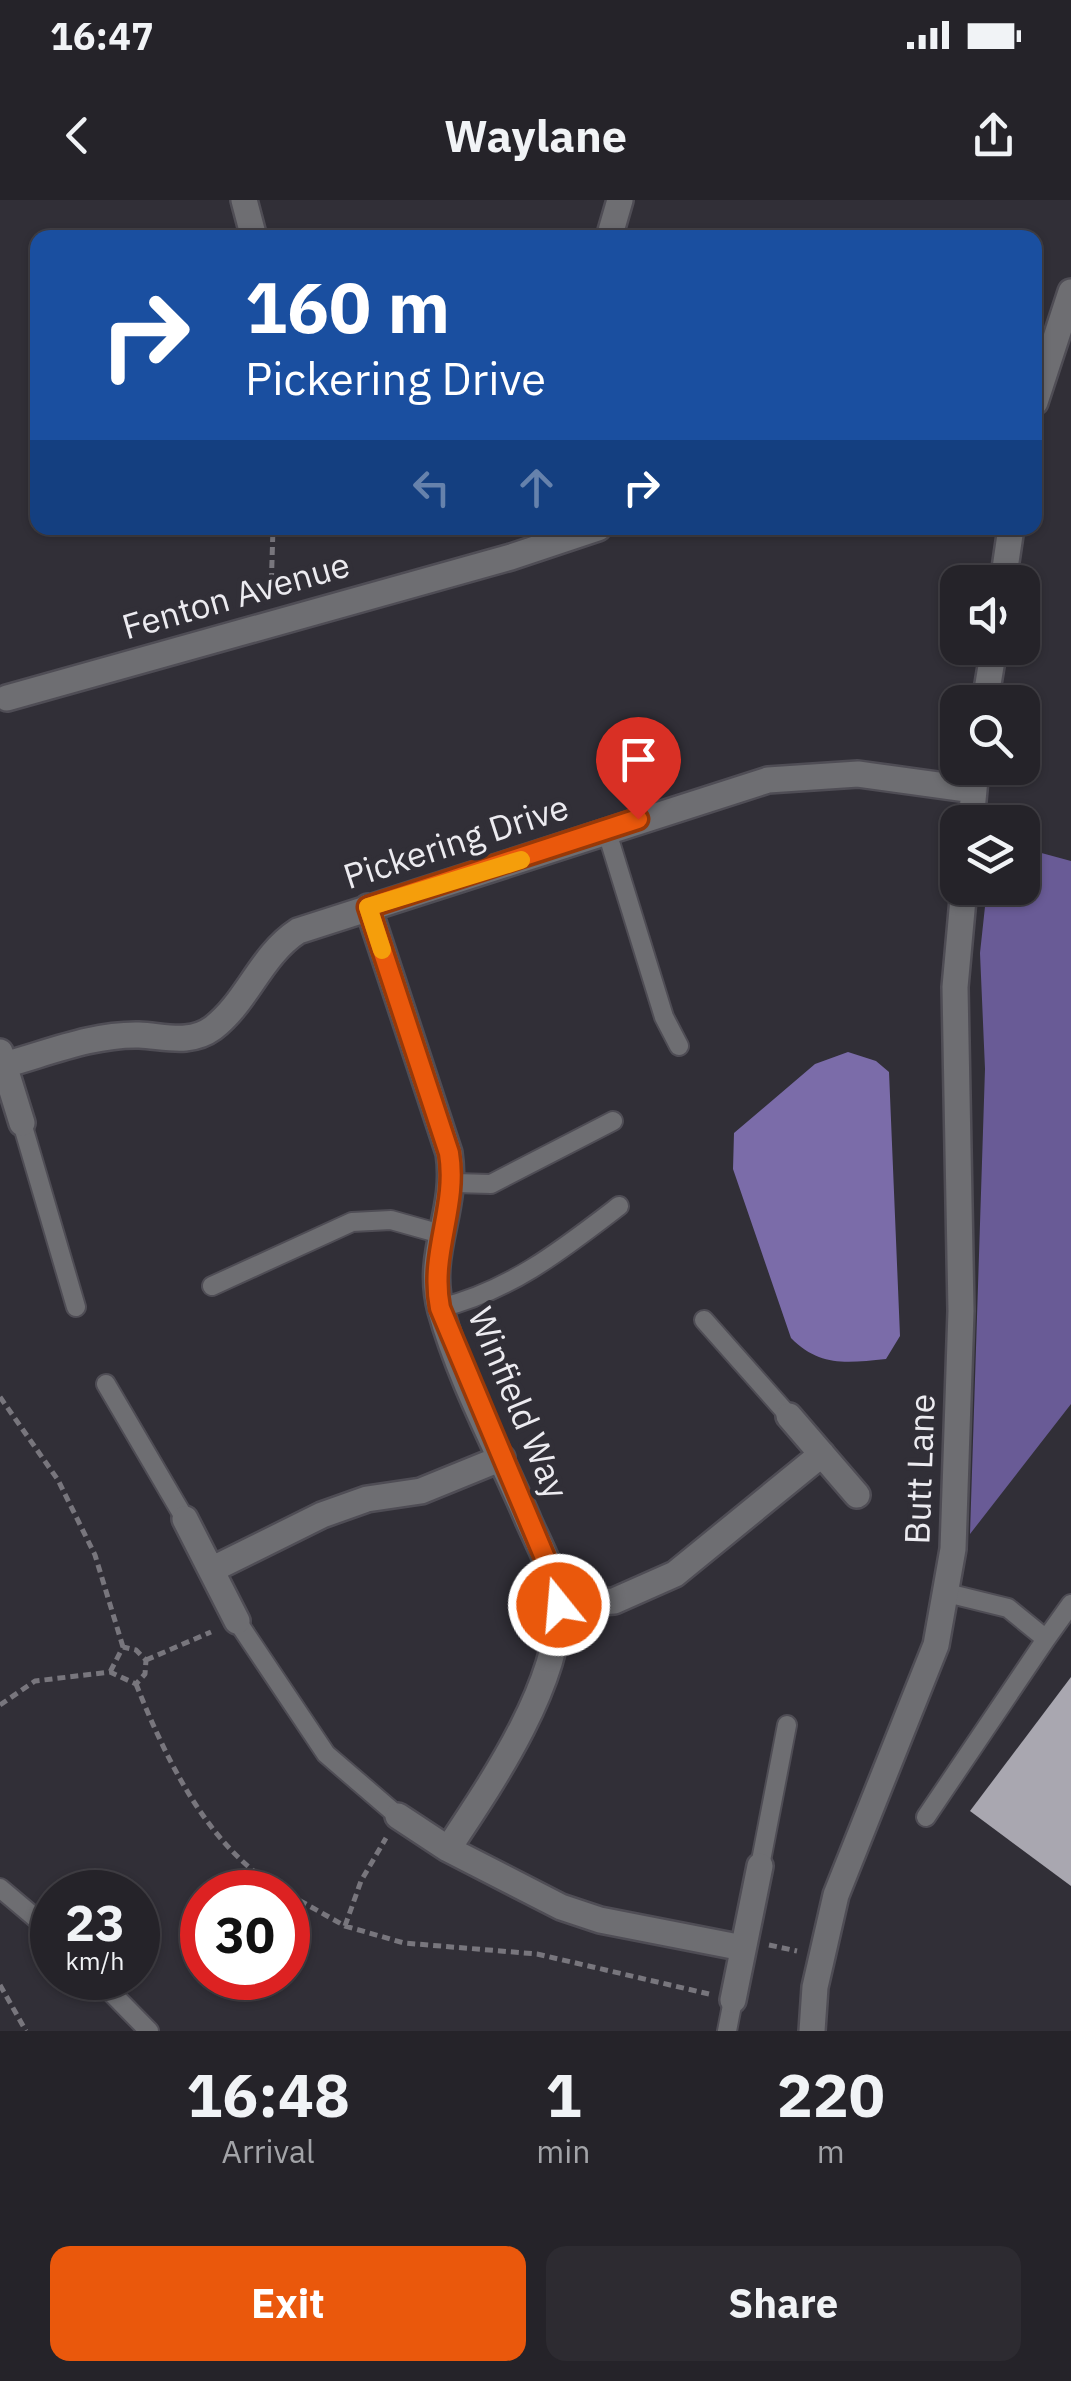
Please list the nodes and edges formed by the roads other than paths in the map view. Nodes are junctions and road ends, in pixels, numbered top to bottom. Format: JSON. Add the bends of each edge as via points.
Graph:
{"nodes":[{"id":1,"x":244,"y":200,"type":"edge"},
{"id":2,"x":620,"y":200,"type":"edge"},
{"id":3,"x":252,"y":230,"type":"edge"},
{"id":4,"x":611,"y":230,"type":"edge"},
{"id":5,"x":1068,"y":307,"type":"edge"},
{"id":6,"x":1042,"y":382,"type":"edge"},
{"id":7,"x":576,"y":535,"type":"edge"},
{"id":8,"x":1011,"y":535,"type":"edge"},
{"id":9,"x":1006,"y":565,"type":"edge"},
{"id":10,"x":7,"y":698,"type":"dead end"},
{"id":11,"x":940,"y":778,"type":"edge"},
{"id":12,"x":606,"y":829,"type":"junction"},
{"id":13,"x":962,"y":905,"type":"edge"},
{"id":14,"x":368,"y":907,"type":"junction"},
{"id":15,"x":679,"y":1046,"type":"dead end"},
{"id":16,"x":2,"y":1058,"type":"edge"},
{"id":17,"x":613,"y":1121,"type":"dead end"},
{"id":18,"x":22,"y":1123,"type":"joint"},
{"id":19,"x":454,"y":1183,"type":"junction"},
{"id":20,"x":619,"y":1206,"type":"dead end"},
{"id":21,"x":441,"y":1234,"type":"junction"},
{"id":22,"x":212,"y":1286,"type":"dead end"},
{"id":23,"x":76,"y":1307,"type":"dead end"},
{"id":24,"x":440,"y":1308,"type":"junction"},
{"id":25,"x":704,"y":1320,"type":"dead end"},
{"id":26,"x":106,"y":1384,"type":"dead end"},
{"id":27,"x":790,"y":1416,"type":"joint"},
{"id":28,"x":822,"y":1454,"type":"junction"},
{"id":29,"x":502,"y":1458,"type":"junction"},
{"id":30,"x":857,"y":1495,"type":"dead end"},
{"id":31,"x":185,"y":1519,"type":"joint"},
{"id":32,"x":212,"y":1569,"type":"junction"},
{"id":33,"x":947,"y":1594,"type":"junction"},
{"id":34,"x":1071,"y":1604,"type":"edge"},
{"id":35,"x":559,"y":1605,"type":"junction"},
{"id":36,"x":237,"y":1621,"type":"joint"},
{"id":37,"x":1046,"y":1639,"type":"junction"},
{"id":38,"x":787,"y":1725,"type":"dead end"},
{"id":39,"x":398,"y":1816,"type":"joint"},
{"id":40,"x":926,"y":1818,"type":"dead end"},
{"id":41,"x":448,"y":1849,"type":"junction"},
{"id":42,"x":760,"y":1866,"type":"joint"},
{"id":43,"x":0,"y":1888,"type":"edge"},
{"id":44,"x":30,"y":1913,"type":"edge"},
{"id":45,"x":744,"y":1944,"type":"junction"},
{"id":46,"x":118,"y":2000,"type":"edge"},
{"id":47,"x":733,"y":2000,"type":"joint"},
{"id":48,"x":149,"y":2031,"type":"edge"},
{"id":49,"x":727,"y":2031,"type":"edge"},
{"id":50,"x":812,"y":2031,"type":"edge"}],
"edges":[{"from":1,"to":3,"type":"street"},
{"from":2,"to":4,"type":"street"},
{"from":5,"to":6,"type":"street"},
{"from":7,"to":10,"type":"street","name":"Fenton Avenue"},
{"from":8,"to":9,"type":"street"},
{"from":11,"to":12,"type":"street","name":"Pickering Drive","via":[[768,780]]},
{"from":12,"to":14,"type":"street","name":"Pickering Drive"},
{"from":12,"to":15,"type":"lane"},
{"from":13,"to":33,"type":"street","name":"Butt Lane","via":[[955,987],[961,1311]]},
{"from":14,"to":16,"type":"street","name":"Pickering Drive","via":[[275,946],[210,1031],[178,1040],[102,1038]]},
{"from":14,"to":19,"type":"street","name":"Winfield Way"},
{"from":16,"to":18,"type":"street","name":"Pickering Drive"},
{"from":17,"to":19,"type":"lane","via":[[491,1184]]},
{"from":18,"to":23,"type":"lane"},
{"from":19,"to":21,"type":"street","name":"Winfield Way"},
{"from":20,"to":24,"type":"lane","via":[[538,1267],[487,1294]]},
{"from":21,"to":22,"type":"lane","via":[[391,1220],[352,1222]]},
{"from":21,"to":24,"type":"street","name":"Winfield Way","via":[[435,1263]]},
{"from":24,"to":29,"type":"street","name":"Winfield Way"},
{"from":25,"to":27,"type":"lane"},
{"from":26,"to":31,"type":"lane"},
{"from":27,"to":28,"type":"street"},
{"from":28,"to":30,"type":"street"},
{"from":28,"to":35,"type":"street","via":[[675,1574],[614,1601]]},
{"from":29,"to":32,"type":"street","via":[[421,1492],[322,1514]]},
{"from":29,"to":35,"type":"street","name":"Winfield Way"},
{"from":31,"to":32,"type":"street"},
{"from":32,"to":36,"type":"street"},
{"from":33,"to":37,"type":"lane","via":[[1008,1608]]},
{"from":33,"to":50,"type":"street","name":"Butt Lane","via":[[936,1645],[836,1896]]},
{"from":34,"to":37,"type":"lane"},
{"from":35,"to":41,"type":"street","name":"Winfield Way","via":[[553,1646],[499,1772]]},
{"from":36,"to":39,"type":"lane","via":[[326,1754]]},
{"from":37,"to":40,"type":"lane"},
{"from":38,"to":42,"type":"lane"},
{"from":39,"to":41,"type":"street"},
{"from":41,"to":45,"type":"street","via":[[561,1908]]},
{"from":42,"to":45,"type":"street"},
{"from":43,"to":44,"type":"lane"},
{"from":45,"to":47,"type":"street"},
{"from":46,"to":48,"type":"lane"},
{"from":47,"to":49,"type":"lane"}]}
